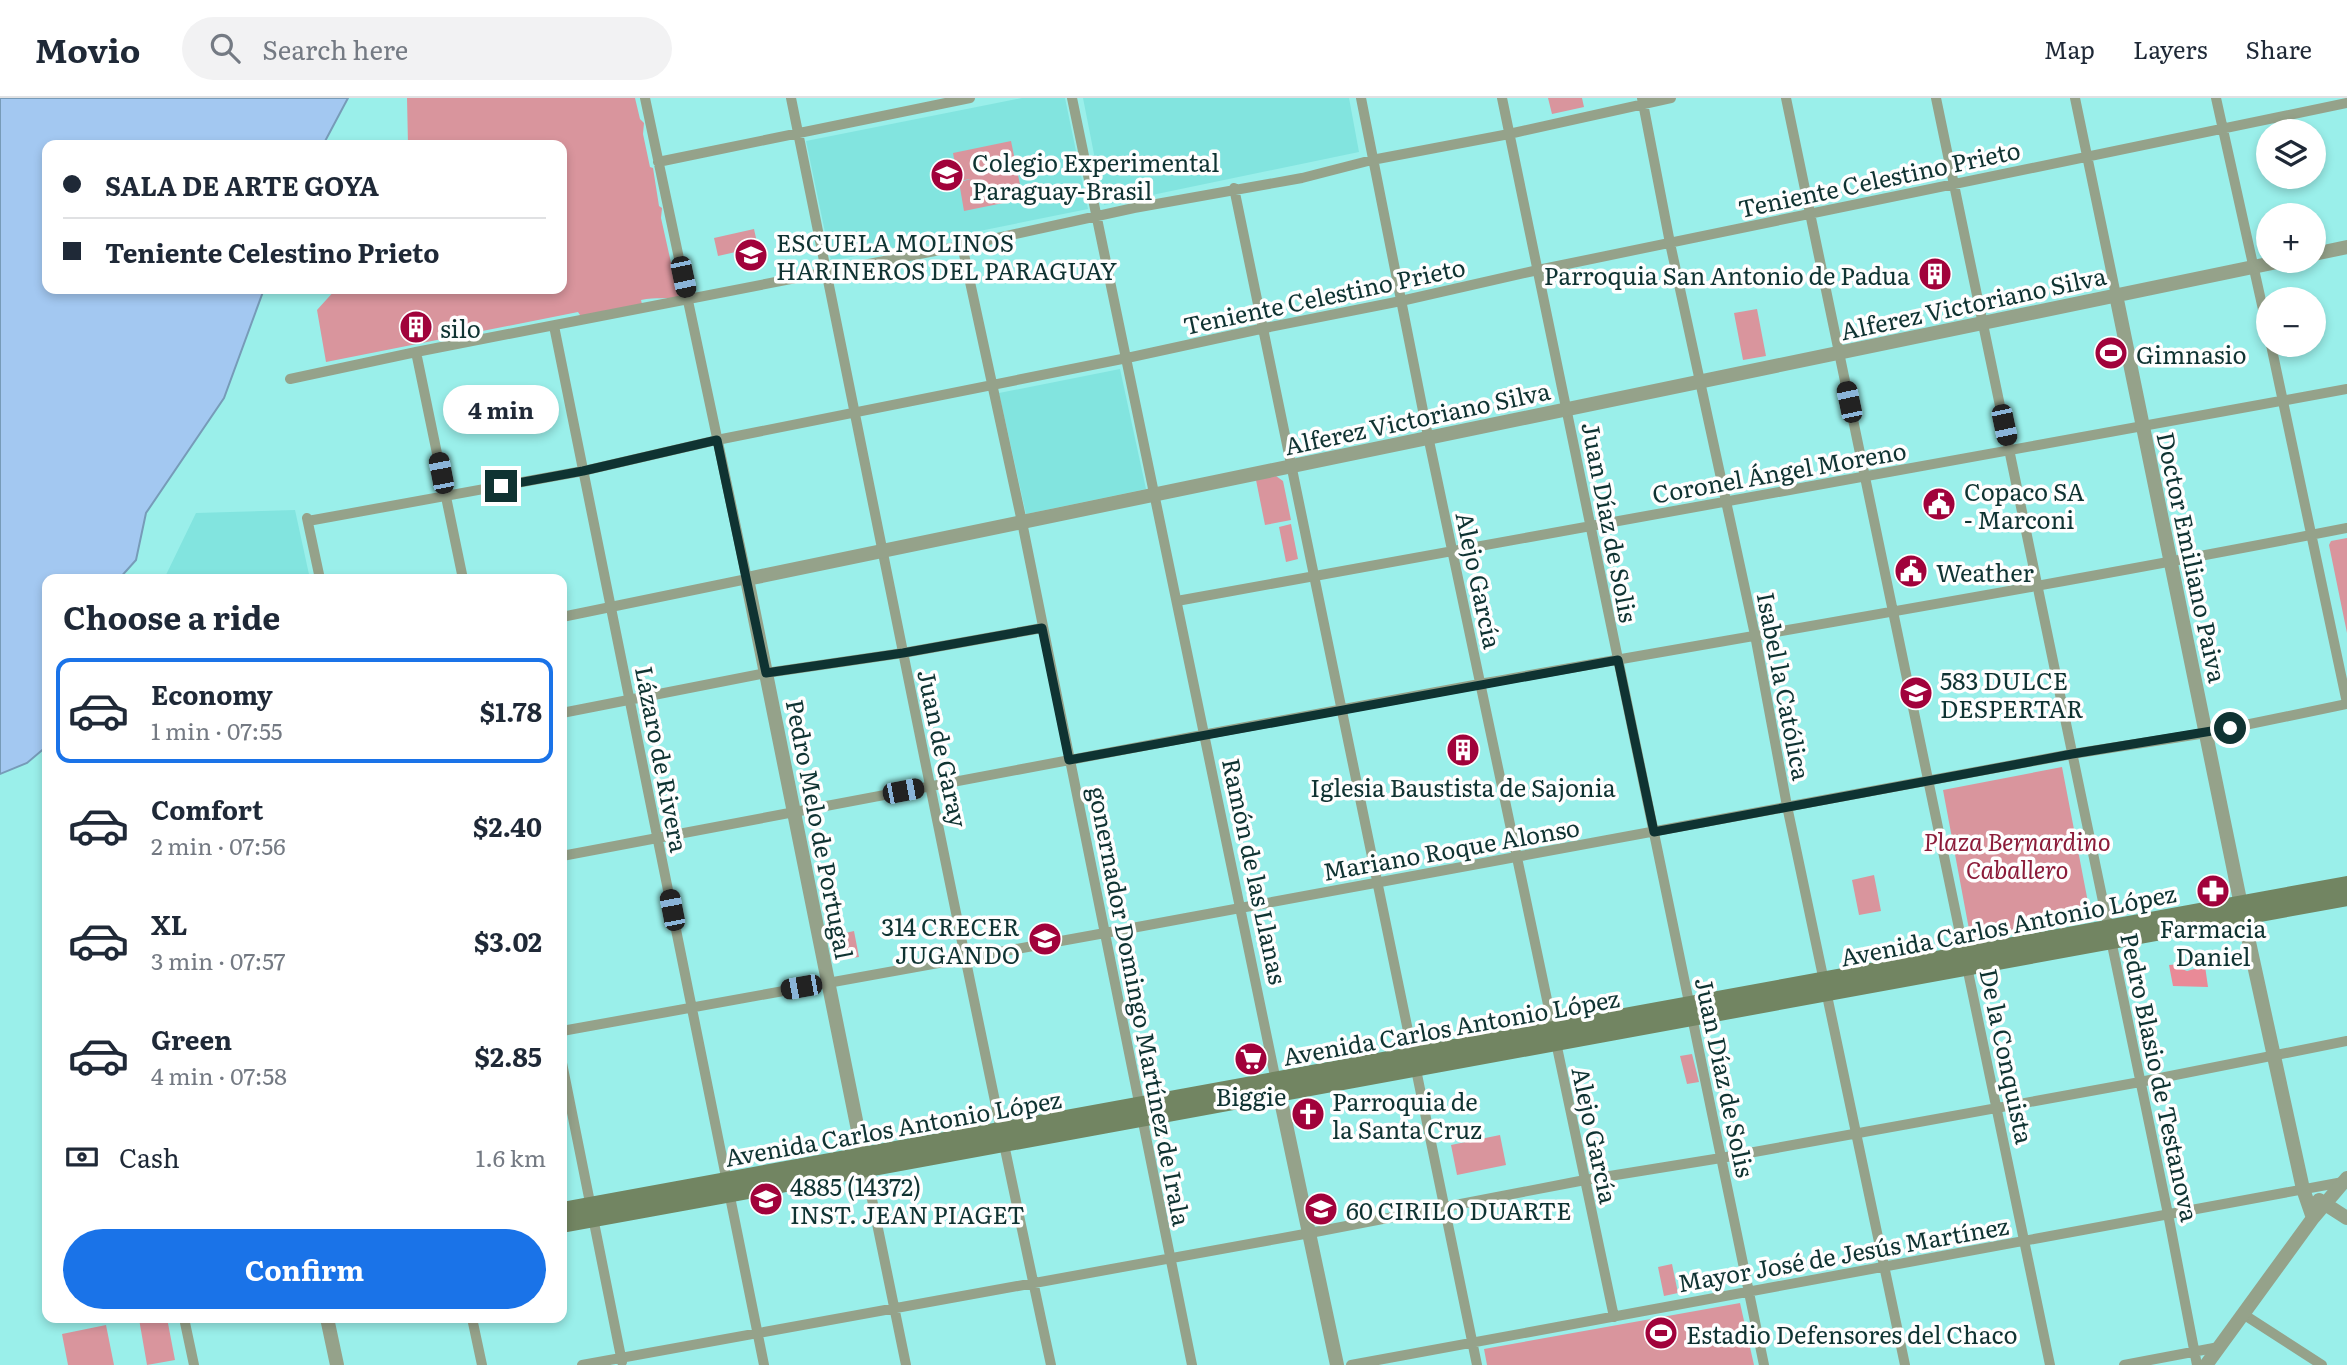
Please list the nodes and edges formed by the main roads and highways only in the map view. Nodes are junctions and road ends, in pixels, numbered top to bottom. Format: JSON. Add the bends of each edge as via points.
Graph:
{"nodes":[{"id":1,"x":2347,"y":884,"type":"edge"},
{"id":2,"x":2347,"y":898,"type":"edge"},
{"id":3,"x":2242,"y":909,"type":"junction"},
{"id":4,"x":567,"y":1210,"type":"edge"},
{"id":5,"x":592,"y":1212,"type":"junction"},
{"id":6,"x":567,"y":1223,"type":"edge"}],
"edges":[{"from":1,"to":3,"type":"main road","name":"Avenida Carlos Antonio López"},
{"from":2,"to":3,"type":"main road","name":"Avenida Carlos Antonio López"},
{"from":3,"to":5,"type":"main road","name":"Avenida Carlos Antonio López"},
{"from":4,"to":5,"type":"main road","name":"Avenida Carlos Antonio López"},
{"from":5,"to":6,"type":"main road","name":"Avenida Carlos Antonio López"}]}
